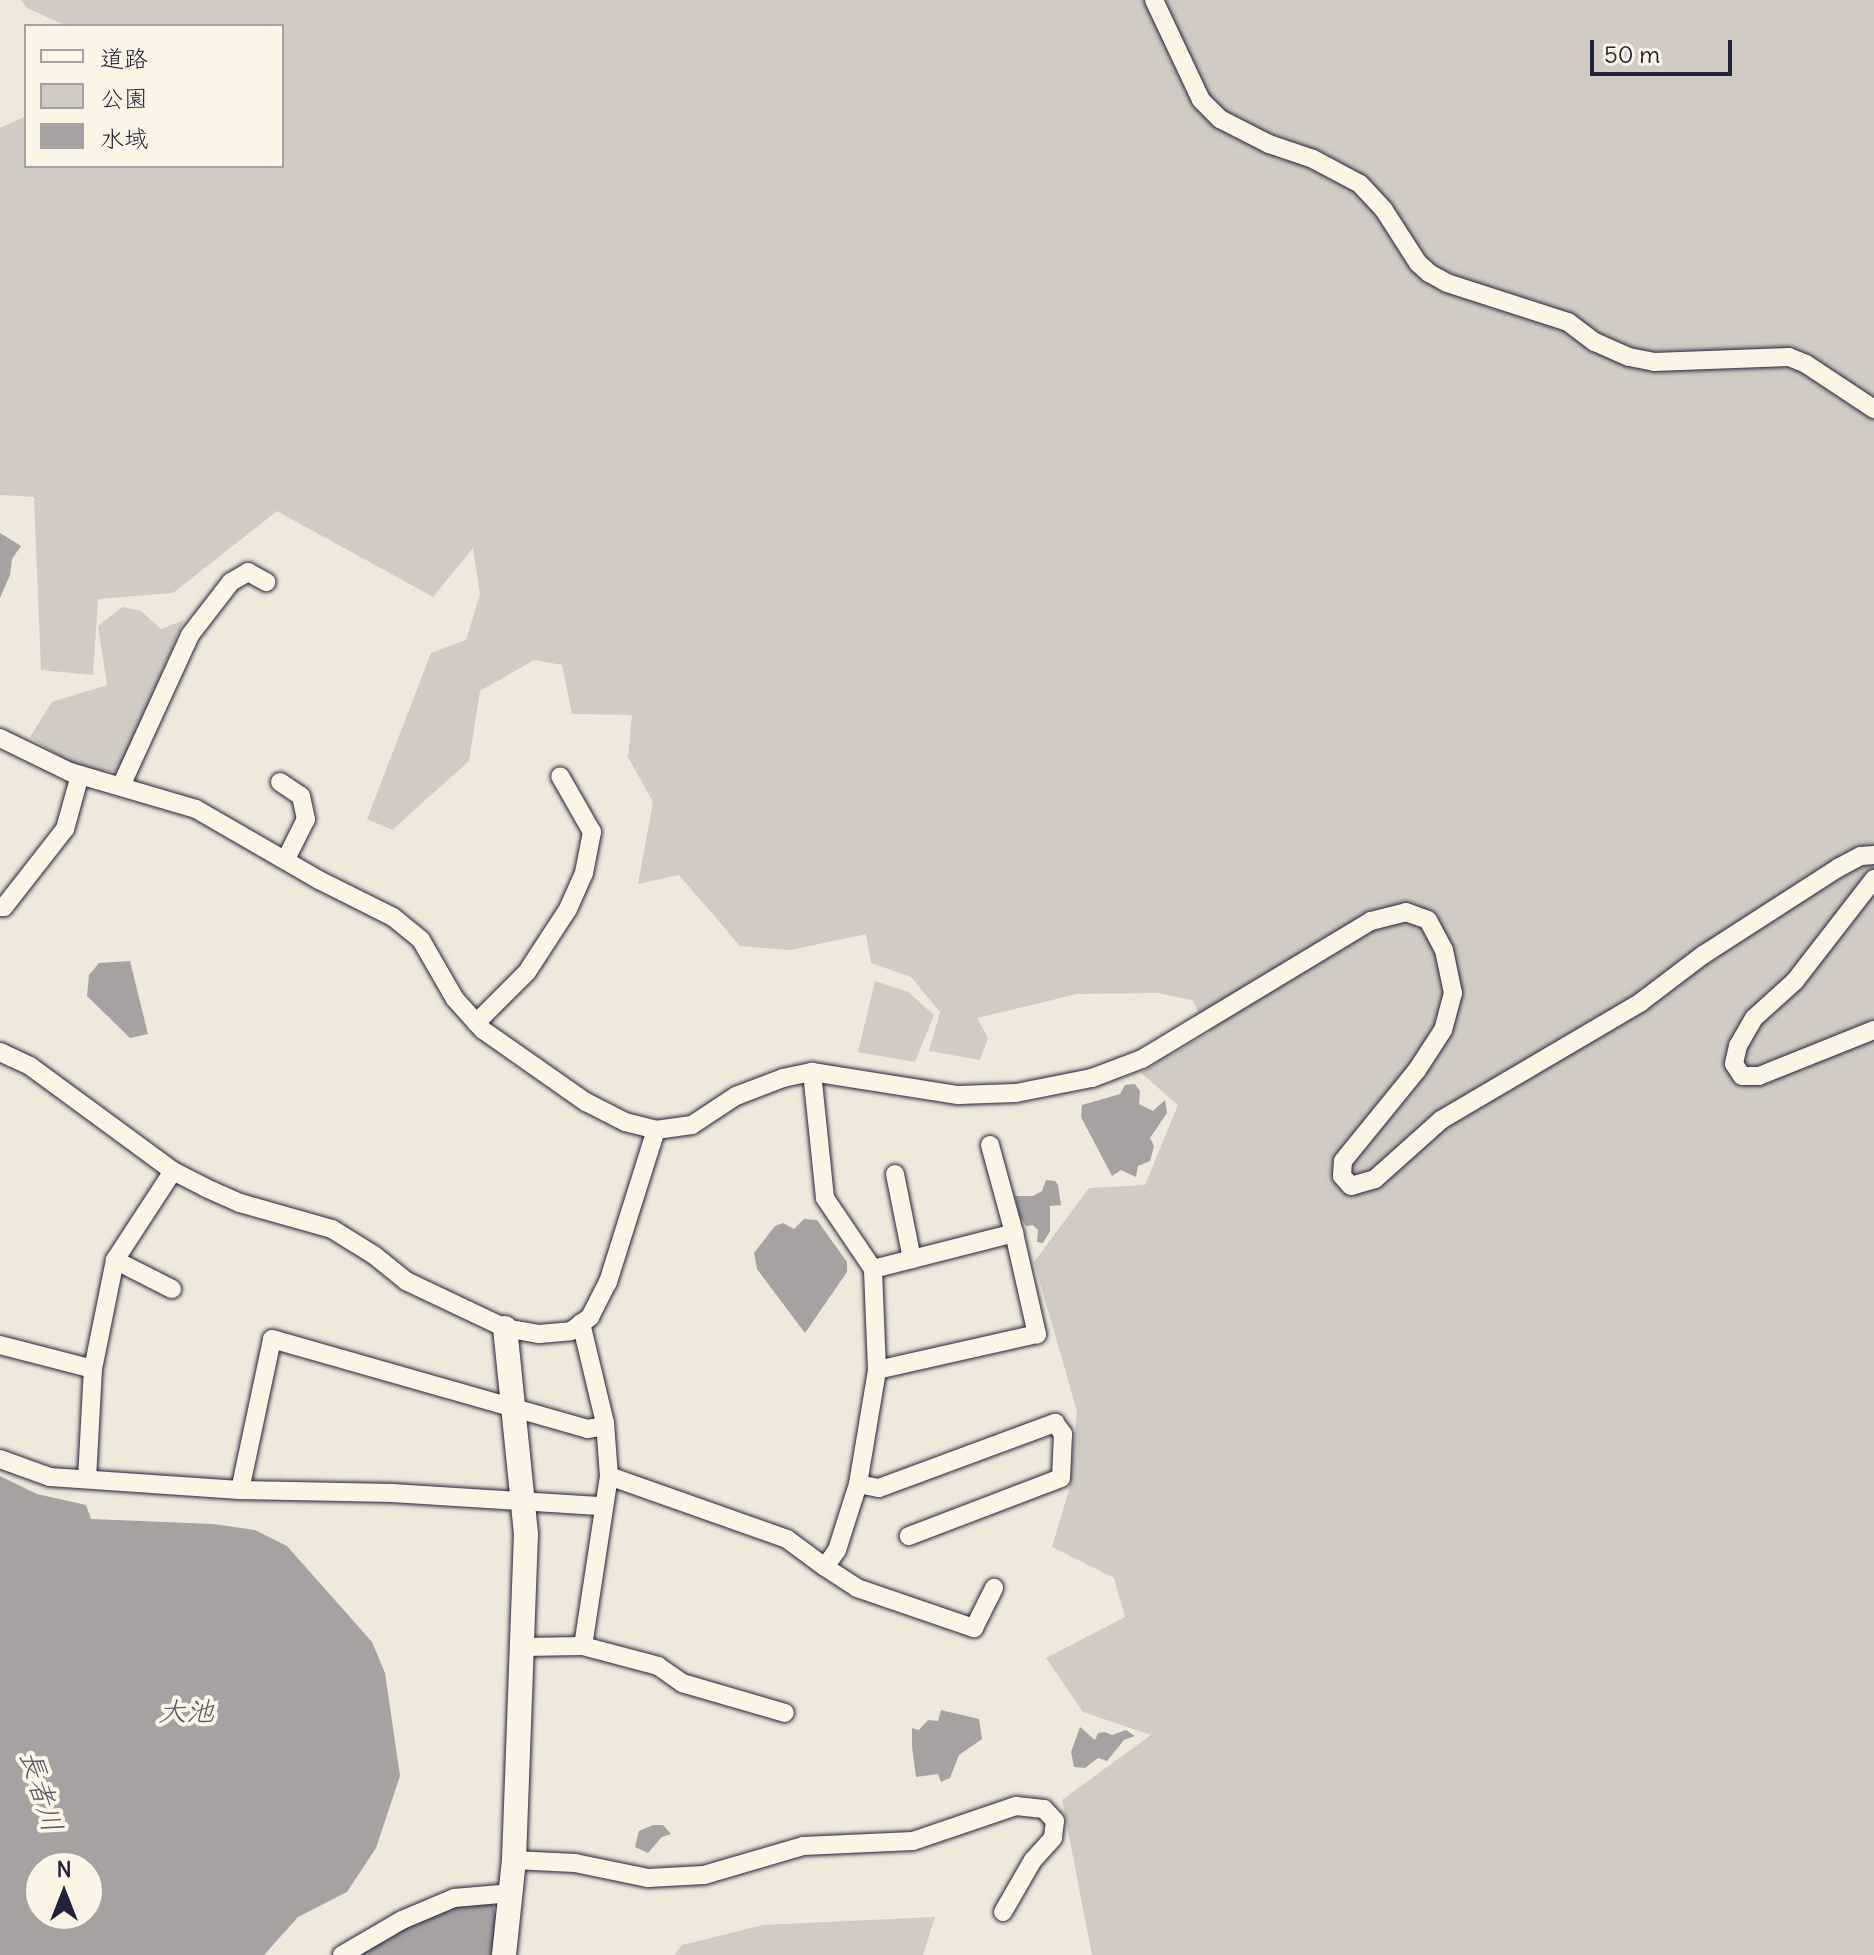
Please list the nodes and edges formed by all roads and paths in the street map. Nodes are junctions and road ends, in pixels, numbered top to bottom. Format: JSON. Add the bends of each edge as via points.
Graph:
{"nodes":[{"id":1,"x":1154,"y":0,"type":"edge"},
{"id":2,"x":1874,"y":409,"type":"edge"},
{"id":3,"x":266,"y":582,"type":"dead end"},
{"id":4,"x":0,"y":738,"type":"edge"},
{"id":5,"x":80,"y":775,"type":"junction"},
{"id":6,"x":560,"y":776,"type":"dead end"},
{"id":7,"x":280,"y":782,"type":"dead end"},
{"id":8,"x":121,"y":786,"type":"junction"},
{"id":9,"x":1874,"y":855,"type":"edge"},
{"id":10,"x":286,"y":859,"type":"junction"},
{"id":11,"x":1874,"y":879,"type":"edge"},
{"id":12,"x":0,"y":907,"type":"edge"},
{"id":13,"x":476,"y":1023,"type":"junction"},
{"id":14,"x":1874,"y":1030,"type":"edge"},
{"id":15,"x":0,"y":1052,"type":"edge"},
{"id":16,"x":812,"y":1072,"type":"junction"},
{"id":17,"x":656,"y":1130,"type":"junction"},
{"id":18,"x":990,"y":1145,"type":"dead end"},
{"id":19,"x":173,"y":1171,"type":"junction"},
{"id":20,"x":895,"y":1174,"type":"dead end"},
{"id":21,"x":1014,"y":1233,"type":"junction"},
{"id":22,"x":912,"y":1259,"type":"junction"},
{"id":23,"x":115,"y":1260,"type":"junction"},
{"id":24,"x":873,"y":1269,"type":"junction"},
{"id":25,"x":172,"y":1289,"type":"dead end"},
{"id":26,"x":581,"y":1323,"type":"junction"},
{"id":27,"x":505,"y":1328,"type":"junction"},
{"id":28,"x":0,"y":1345,"type":"edge"},
{"id":29,"x":93,"y":1369,"type":"junction"},
{"id":30,"x":877,"y":1370,"type":"junction"},
{"id":31,"x":513,"y":1406,"type":"junction"},
{"id":32,"x":605,"y":1426,"type":"junction"},
{"id":33,"x":0,"y":1459,"type":"edge"},
{"id":34,"x":609,"y":1476,"type":"junction"},
{"id":35,"x":87,"y":1479,"type":"junction"},
{"id":36,"x":858,"y":1484,"type":"junction"},
{"id":37,"x":240,"y":1490,"type":"junction"},
{"id":38,"x":525,"y":1501,"type":"junction"},
{"id":39,"x":602,"y":1506,"type":"junction"},
{"id":40,"x":909,"y":1536,"type":"dead end"},
{"id":41,"x":825,"y":1567,"type":"junction"},
{"id":42,"x":994,"y":1588,"type":"dead end"},
{"id":43,"x":583,"y":1646,"type":"junction"},
{"id":44,"x":523,"y":1647,"type":"junction"},
{"id":45,"x":785,"y":1713,"type":"dead end"},
{"id":46,"x":514,"y":1860,"type":"junction"},
{"id":47,"x":512,"y":1893,"type":"junction"},
{"id":48,"x":1003,"y":1912,"type":"dead end"},
{"id":49,"x":342,"y":1955,"type":"edge"},
{"id":50,"x":504,"y":1955,"type":"edge"}],
"edges":[{"from":1,"to":2,"type":"street","via":[[1195,88],[1220,119],[1360,184],[1429,273],[1558,317],[1629,357],[1654,362],[1789,357]]},
{"from":3,"to":8,"type":"street","via":[[248,572],[231,582],[190,635]]},
{"from":4,"to":5,"type":"street"},
{"from":5,"to":8,"type":"street"},
{"from":5,"to":12,"type":"street","via":[[65,829]]},
{"from":6,"to":13,"type":"street","via":[[592,832],[584,873],[568,909],[527,972]]},
{"from":7,"to":10,"type":"street","via":[[301,796],[306,819]]},
{"from":8,"to":10,"type":"street","via":[[196,809]]},
{"from":9,"to":16,"type":"street","via":[[1838,868],[1641,1002],[1441,1120],[1375,1179],[1351,1186],[1342,1176],[1343,1161],[1417,1070],[1443,1030],[1453,993],[1444,950],[1428,920],[1406,912],[1371,921],[1142,1059],[1092,1078],[1016,1093],[958,1095]]},
{"from":10,"to":13,"type":"street","via":[[393,917],[421,940],[455,999]]},
{"from":11,"to":14,"type":"street","via":[[1795,981],[1754,1018],[1734,1064],[1742,1076],[1759,1076]]},
{"from":13,"to":17,"type":"street","via":[[586,1102],[625,1122]]},
{"from":15,"to":19,"type":"street","via":[[30,1066]]},
{"from":16,"to":17,"type":"street","via":[[736,1096],[692,1125]]},
{"from":16,"to":24,"type":"street","via":[[825,1198]]},
{"from":17,"to":26,"type":"street","via":[[608,1282],[590,1317]]},
{"from":18,"to":21,"type":"street"},
{"from":19,"to":23,"type":"street"},
{"from":19,"to":27,"type":"street","via":[[240,1203],[332,1229],[406,1281]]},
{"from":20,"to":22,"type":"street"},
{"from":21,"to":22,"type":"street"},
{"from":21,"to":30,"type":"street","via":[[1037,1334]]},
{"from":22,"to":24,"type":"street"},
{"from":23,"to":25,"type":"street"},
{"from":23,"to":29,"type":"street"},
{"from":24,"to":30,"type":"street"},
{"from":26,"to":27,"type":"street","via":[[571,1331],[539,1334]]},
{"from":26,"to":32,"type":"street"},
{"from":27,"to":31,"type":"street"},
{"from":28,"to":29,"type":"street"},
{"from":29,"to":35,"type":"street"},
{"from":30,"to":36,"type":"street"},
{"from":31,"to":32,"type":"street","via":[[587,1429]]},
{"from":31,"to":37,"type":"street","via":[[272,1339]]},
{"from":31,"to":38,"type":"street"},
{"from":32,"to":34,"type":"street"},
{"from":33,"to":35,"type":"street","via":[[50,1477]]},
{"from":34,"to":39,"type":"street"},
{"from":34,"to":41,"type":"street","via":[[787,1539]]},
{"from":35,"to":37,"type":"street"},
{"from":36,"to":40,"type":"street","via":[[879,1488],[1055,1423],[1063,1434],[1061,1478]]},
{"from":36,"to":41,"type":"street","via":[[837,1550]]},
{"from":37,"to":38,"type":"street"},
{"from":38,"to":39,"type":"street"},
{"from":38,"to":44,"type":"street"},
{"from":39,"to":43,"type":"street"},
{"from":41,"to":42,"type":"street","via":[[857,1588],[974,1628]]},
{"from":43,"to":44,"type":"street"},
{"from":43,"to":45,"type":"street","via":[[658,1666],[682,1683]]},
{"from":44,"to":46,"type":"street"},
{"from":46,"to":47,"type":"street"},
{"from":46,"to":48,"type":"street","via":[[575,1863],[648,1878],[704,1875],[803,1846],[913,1841],[1016,1806],[1044,1809],[1055,1821],[1053,1838],[1033,1860]]},
{"from":47,"to":49,"type":"street","via":[[454,1898]]},
{"from":47,"to":50,"type":"street"}]}
